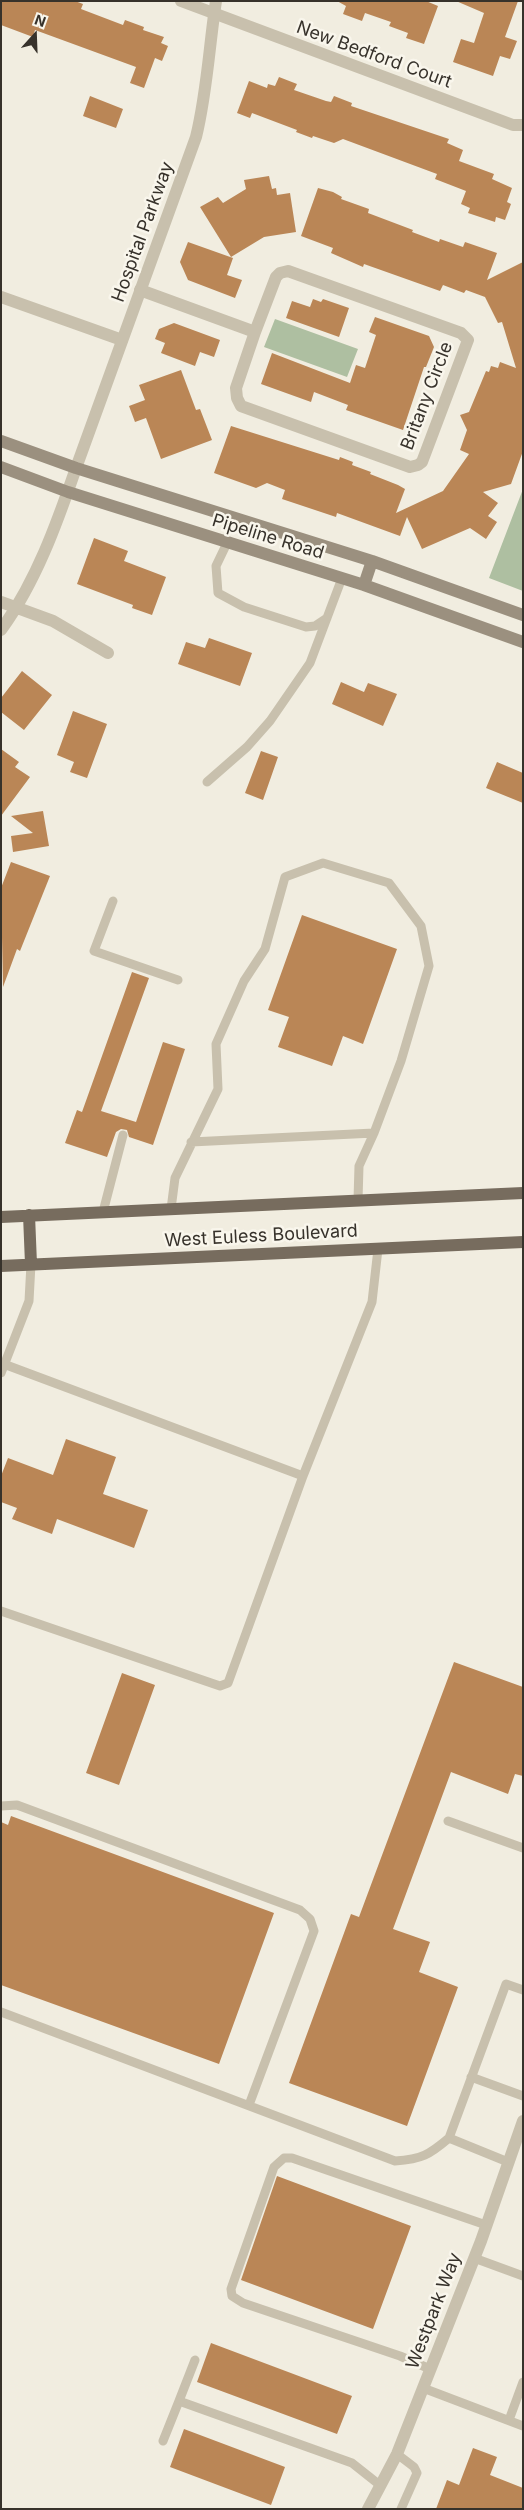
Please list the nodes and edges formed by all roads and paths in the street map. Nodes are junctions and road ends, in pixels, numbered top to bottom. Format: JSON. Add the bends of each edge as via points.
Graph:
{"nodes":[{"id":1,"x":181,"y":1,"type":"edge"},
{"id":2,"x":215,"y":8,"type":"edge"},
{"id":3,"x":523,"y":125,"type":"edge"},
{"id":4,"x":140,"y":290,"type":"junction"},
{"id":5,"x":1,"y":297,"type":"edge"},
{"id":6,"x":255,"y":332,"type":"junction"},
{"id":7,"x":122,"y":340,"type":"junction"},
{"id":8,"x":1,"y":441,"type":"edge"},
{"id":9,"x":1,"y":467,"type":"edge"},
{"id":10,"x":76,"y":468,"type":"junction"},
{"id":11,"x":68,"y":492,"type":"junction"},
{"id":12,"x":227,"y":543,"type":"junction"},
{"id":13,"x":372,"y":561,"type":"junction"},
{"id":14,"x":342,"y":578,"type":"junction"},
{"id":15,"x":364,"y":585,"type":"junction"},
{"id":16,"x":1,"y":602,"type":"edge"},
{"id":17,"x":17,"y":608,"type":"junction"},
{"id":18,"x":523,"y":615,"type":"edge"},
{"id":19,"x":327,"y":618,"type":"junction"},
{"id":20,"x":1,"y":630,"type":"edge"},
{"id":21,"x":523,"y":642,"type":"edge"},
{"id":22,"x":108,"y":653,"type":"dead end"},
{"id":23,"x":207,"y":782,"type":"dead end"},
{"id":24,"x":113,"y":901,"type":"dead end"},
{"id":25,"x":178,"y":980,"type":"dead end"},
{"id":26,"x":374,"y":1133,"type":"junction"},
{"id":27,"x":123,"y":1135,"type":"dead end"},
{"id":28,"x":191,"y":1142,"type":"junction"},
{"id":29,"x":523,"y":1193,"type":"edge"},
{"id":30,"x":358,"y":1200,"type":"junction"},
{"id":31,"x":171,"y":1209,"type":"junction"},
{"id":32,"x":103,"y":1212,"type":"junction"},
{"id":33,"x":28,"y":1215,"type":"junction"},
{"id":34,"x":1,"y":1217,"type":"edge"},
{"id":35,"x":523,"y":1242,"type":"edge"},
{"id":36,"x":378,"y":1249,"type":"junction"},
{"id":37,"x":31,"y":1264,"type":"junction"},
{"id":38,"x":1,"y":1266,"type":"edge"},
{"id":39,"x":3,"y":1363,"type":"edge"},
{"id":40,"x":1,"y":1373,"type":"edge"},
{"id":41,"x":303,"y":1476,"type":"junction"},
{"id":42,"x":1,"y":1611,"type":"edge"},
{"id":43,"x":1,"y":1806,"type":"edge"},
{"id":44,"x":448,"y":1821,"type":"dead end"},
{"id":45,"x":523,"y":1848,"type":"edge"},
{"id":46,"x":523,"y":1990,"type":"edge"},
{"id":47,"x":1,"y":2012,"type":"edge"},
{"id":48,"x":471,"y":2078,"type":"junction"},
{"id":49,"x":523,"y":2096,"type":"edge"},
{"id":50,"x":249,"y":2105,"type":"junction"},
{"id":51,"x":523,"y":2121,"type":"edge"},
{"id":52,"x":450,"y":2138,"type":"junction"},
{"id":53,"x":508,"y":2162,"type":"junction"},
{"id":54,"x":486,"y":2225,"type":"junction"},
{"id":55,"x":474,"y":2258,"type":"junction"},
{"id":56,"x":523,"y":2276,"type":"edge"},
{"id":57,"x":195,"y":2360,"type":"dead end"},
{"id":58,"x":430,"y":2369,"type":"junction"},
{"id":59,"x":523,"y":2382,"type":"edge"},
{"id":60,"x":423,"y":2388,"type":"junction"},
{"id":61,"x":179,"y":2401,"type":"junction"},
{"id":62,"x":509,"y":2420,"type":"junction"},
{"id":63,"x":523,"y":2426,"type":"edge"},
{"id":64,"x":163,"y":2441,"type":"dead end"},
{"id":65,"x":397,"y":2454,"type":"junction"},
{"id":66,"x":381,"y":2486,"type":"junction"},
{"id":67,"x":368,"y":2509,"type":"edge"},
{"id":68,"x":401,"y":2509,"type":"edge"}],
"edges":[{"from":1,"to":2,"type":"street","name":"New Bedford Court"},
{"from":2,"to":3,"type":"street","name":"New Bedford Court","via":[[513,126]]},
{"from":2,"to":4,"type":"street","name":"Hospital Parkway","via":[[204,105],[196,137]]},
{"from":4,"to":6,"type":"street"},
{"from":4,"to":7,"type":"street","name":"Hospital Parkway"},
{"from":5,"to":7,"type":"street"},
{"from":6,"to":6,"type":"street","name":"Britany Circle","via":[[276,277],[288,271],[461,333],[468,340],[422,462],[418,466],[410,466],[241,406],[236,388]]},
{"from":7,"to":10,"type":"street","name":"Hospital Parkway"},
{"from":8,"to":10,"type":"main road","name":"Pipeline Road"},
{"from":9,"to":11,"type":"main road","name":"Pipeline Road"},
{"from":10,"to":11,"type":"street","name":"Hospital Parkway"},
{"from":10,"to":13,"type":"main road","name":"Pipeline Road"},
{"from":11,"to":12,"type":"main road","name":"Pipeline Road"},
{"from":11,"to":17,"type":"street","name":"Hospital Parkway"},
{"from":12,"to":14,"type":"main road","name":"Pipeline Road"},
{"from":12,"to":19,"type":"lane","via":[[216,566],[218,593],[244,607],[306,627],[315,626]]},
{"from":13,"to":15,"type":"main road"},
{"from":13,"to":18,"type":"main road","name":"Pipeline Road"},
{"from":14,"to":15,"type":"main road","name":"Pipeline Road"},
{"from":14,"to":19,"type":"lane"},
{"from":15,"to":21,"type":"main road","name":"Pipeline Road"},
{"from":16,"to":17,"type":"street"},
{"from":17,"to":20,"type":"street","name":"Hospital Parkway"},
{"from":17,"to":22,"type":"street","via":[[53,621]]},
{"from":19,"to":23,"type":"lane","via":[[310,663],[270,721],[248,747]]},
{"from":24,"to":25,"type":"lane","via":[[94,951]]},
{"from":26,"to":28,"type":"lane"},
{"from":26,"to":28,"type":"lane","via":[[401,1061],[429,966],[421,926],[389,883],[323,863],[285,877],[265,949],[244,981],[216,1044],[218,1089]]},
{"from":26,"to":30,"type":"lane","via":[[358,1166]]},
{"from":27,"to":32,"type":"lane"},
{"from":28,"to":31,"type":"lane","via":[[175,1178]]},
{"from":29,"to":30,"type":"main road","name":"West Euless Boulevard"},
{"from":30,"to":31,"type":"main road","name":"West Euless Boulevard"},
{"from":31,"to":32,"type":"main road","name":"West Euless Boulevard"},
{"from":32,"to":33,"type":"main road","name":"West Euless Boulevard"},
{"from":33,"to":34,"type":"main road","name":"West Euless Boulevard"},
{"from":33,"to":37,"type":"main road"},
{"from":35,"to":36,"type":"main road","name":"West Euless Boulevard"},
{"from":36,"to":37,"type":"main road","name":"West Euless Boulevard"},
{"from":36,"to":41,"type":"lane","via":[[372,1302]]},
{"from":37,"to":38,"type":"main road","name":"West Euless Boulevard"},
{"from":37,"to":39,"type":"lane","via":[[29,1301]]},
{"from":39,"to":40,"type":"lane"},
{"from":39,"to":41,"type":"lane"},
{"from":41,"to":42,"type":"lane","via":[[228,1683],[220,1686]]},
{"from":43,"to":50,"type":"lane","via":[[17,1805],[300,1910],[310,1919],[314,1931]]},
{"from":44,"to":45,"type":"lane"},
{"from":46,"to":48,"type":"lane","via":[[506,1984]]},
{"from":47,"to":50,"type":"lane"},
{"from":48,"to":49,"type":"lane"},
{"from":48,"to":52,"type":"lane"},
{"from":50,"to":52,"type":"lane","via":[[395,2160],[414,2160],[430,2155]]},
{"from":51,"to":53,"type":"street","name":"Westpark Way"},
{"from":52,"to":53,"type":"lane"},
{"from":53,"to":54,"type":"street","name":"Westpark Way"},
{"from":54,"to":55,"type":"street","name":"Westpark Way"},
{"from":54,"to":58,"type":"lane","via":[[292,2158],[284,2158],[274,2167],[231,2289],[232,2296],[243,2303]]},
{"from":55,"to":56,"type":"lane"},
{"from":55,"to":58,"type":"street","name":"Westpark Way"},
{"from":57,"to":61,"type":"lane"},
{"from":58,"to":60,"type":"street","name":"Westpark Way"},
{"from":59,"to":62,"type":"lane"},
{"from":60,"to":62,"type":"lane"},
{"from":60,"to":65,"type":"street","name":"Westpark Way"},
{"from":61,"to":64,"type":"lane"},
{"from":61,"to":66,"type":"lane","via":[[352,2463]]},
{"from":62,"to":63,"type":"lane"},
{"from":65,"to":66,"type":"street","name":"Westpark Way"},
{"from":65,"to":68,"type":"lane","via":[[416,2472]]},
{"from":66,"to":67,"type":"street","name":"Westpark Way"}]}
